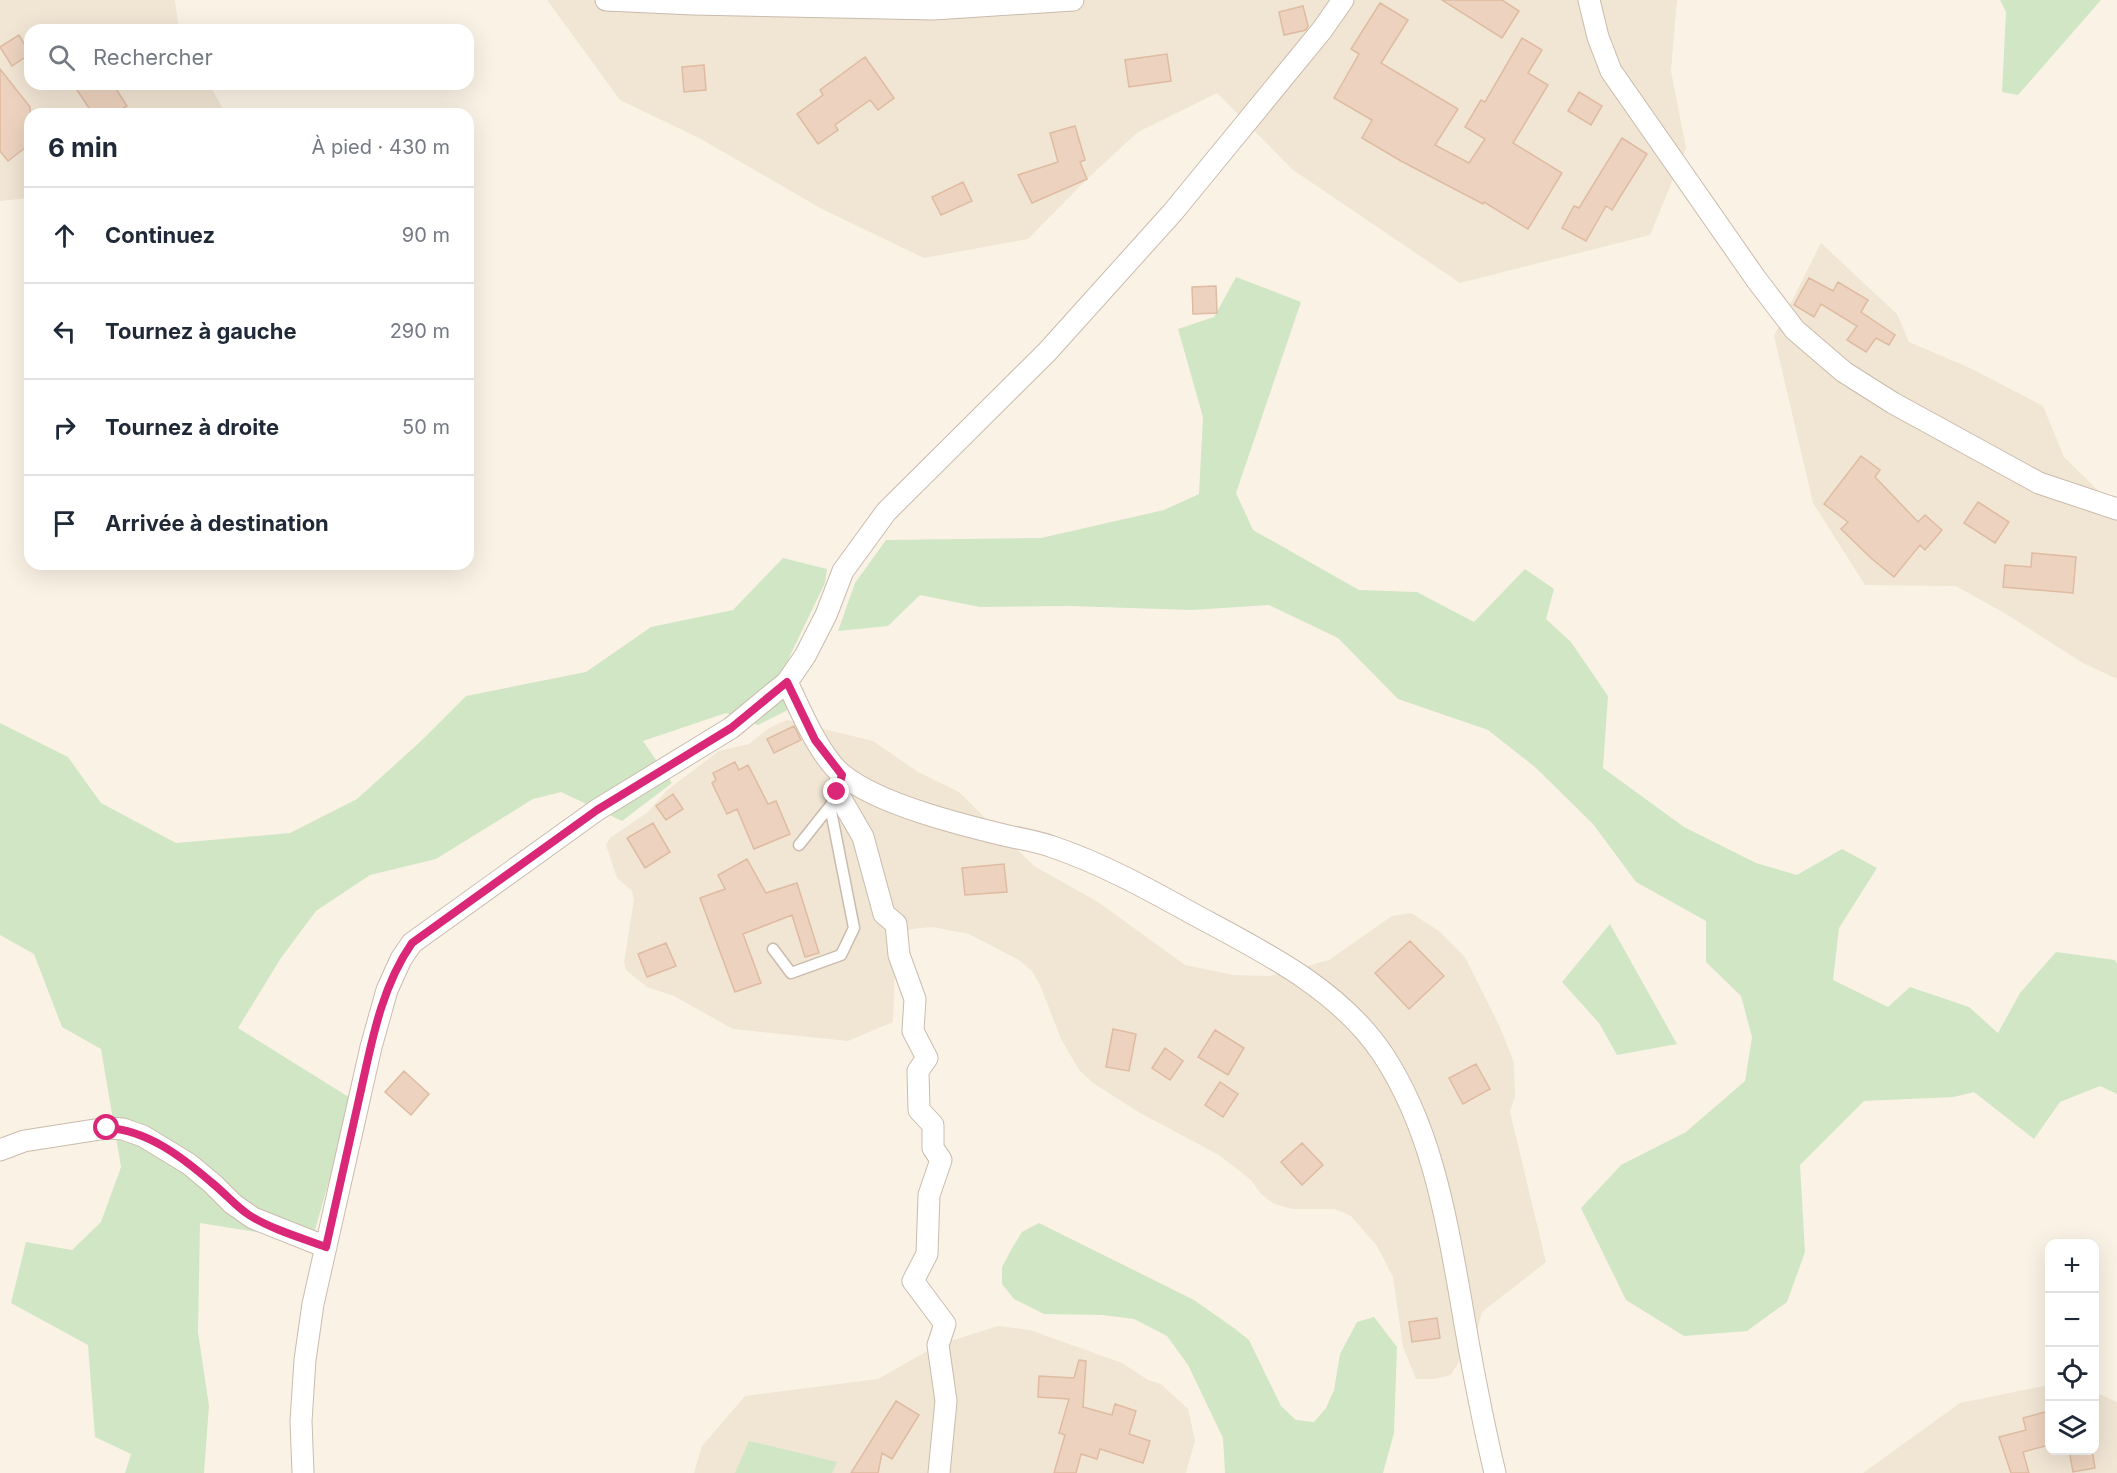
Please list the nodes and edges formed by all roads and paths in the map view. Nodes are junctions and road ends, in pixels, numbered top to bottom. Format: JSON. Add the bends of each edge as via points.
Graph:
{"nodes":[{"id":1,"x":606,"y":0,"type":"edge"},
{"id":2,"x":1073,"y":0,"type":"edge"},
{"id":3,"x":1343,"y":0,"type":"edge"},
{"id":4,"x":1589,"y":0,"type":"edge"},
{"id":5,"x":793,"y":2,"type":"edge"},
{"id":6,"x":2117,"y":509,"type":"edge"},
{"id":7,"x":787,"y":682,"type":"junction"},
{"id":8,"x":836,"y":791,"type":"junction"},
{"id":9,"x":799,"y":845,"type":"dead end"},
{"id":10,"x":773,"y":949,"type":"dead end"},
{"id":11,"x":0,"y":1150,"type":"edge"},
{"id":12,"x":326,"y":1247,"type":"junction"},
{"id":13,"x":303,"y":1473,"type":"edge"},
{"id":14,"x":939,"y":1473,"type":"edge"},
{"id":15,"x":1495,"y":1473,"type":"edge"}],
"edges":[{"from":1,"to":5,"type":"street","via":[[693,4]]},
{"from":2,"to":5,"type":"street","via":[[934,9]]},
{"from":3,"to":7,"type":"street","via":[[1323,30],[1157,230],[1047,352],[886,512],[843,571],[826,615]]},
{"from":4,"to":6,"type":"street","via":[[1611,71],[1795,330],[1844,372],[1893,403],[2039,483]]},
{"from":7,"to":8,"type":"street"},
{"from":7,"to":12,"type":"street","via":[[731,728],[597,810],[412,943],[387,990]]},
{"from":8,"to":9,"type":"lane"},
{"from":8,"to":10,"type":"lane","via":[[854,928],[841,955],[791,973]]},
{"from":8,"to":14,"type":"street","via":[[862,837],[884,914],[896,924],[899,955],[915,999],[913,1031],[927,1058],[918,1071],[919,1110],[933,1125],[933,1148],[940,1160],[929,1195],[927,1254],[914,1281],[945,1324],[938,1346],[946,1401]]},
{"from":8,"to":15,"type":"street","via":[[870,792],[904,806],[1052,846],[1098,865],[1296,972],[1353,1019],[1381,1052],[1426,1142],[1443,1202]]},
{"from":11,"to":12,"type":"street","via":[[24,1141],[123,1129],[143,1136],[189,1164],[253,1218]]},
{"from":12,"to":13,"type":"street","via":[[305,1360]]}]}
